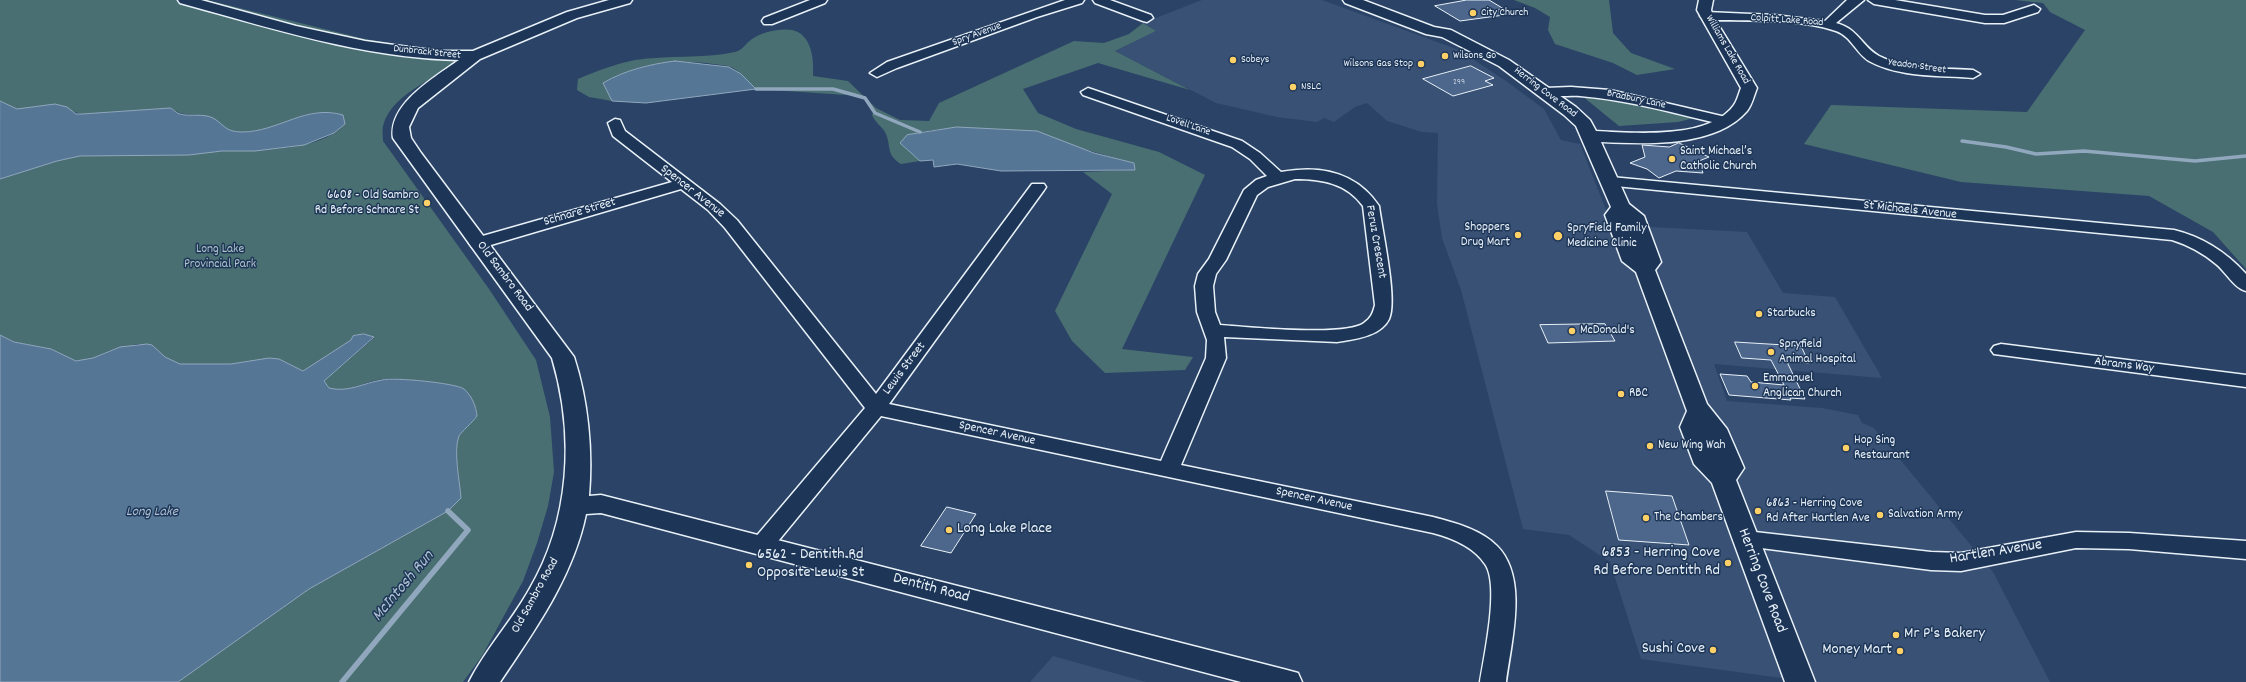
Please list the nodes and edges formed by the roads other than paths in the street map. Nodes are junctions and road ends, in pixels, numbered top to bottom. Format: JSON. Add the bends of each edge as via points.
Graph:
{"nodes":[{"id":1,"x":185,"y":0,"type":"edge"},
{"id":2,"x":235,"y":0,"type":"edge"},
{"id":3,"x":623,"y":0,"type":"edge"},
{"id":4,"x":821,"y":0,"type":"edge"},
{"id":5,"x":1078,"y":0,"type":"edge"},
{"id":6,"x":1099,"y":0,"type":"edge"},
{"id":7,"x":1350,"y":0,"type":"edge"},
{"id":8,"x":1371,"y":0,"type":"edge"},
{"id":9,"x":1858,"y":0,"type":"edge"},
{"id":10,"x":1874,"y":0,"type":"edge"},
{"id":11,"x":1706,"y":8,"type":"edge"},
{"id":12,"x":2034,"y":10,"type":"dead end"},
{"id":13,"x":1147,"y":18,"type":"dead end"},
{"id":14,"x":768,"y":21,"type":"dead end"},
{"id":15,"x":1827,"y":25,"type":"junction"},
{"id":16,"x":1446,"y":33,"type":"junction"},
{"id":17,"x":427,"y":55,"type":"junction"},
{"id":18,"x":475,"y":56,"type":"junction"},
{"id":19,"x":878,"y":73,"type":"dead end"},
{"id":20,"x":1973,"y":74,"type":"dead end"},
{"id":21,"x":440,"y":81,"type":"junction"},
{"id":22,"x":1088,"y":92,"type":"dead end"},
{"id":23,"x":1544,"y":92,"type":"junction"},
{"id":24,"x":1725,"y":121,"type":"junction"},
{"id":25,"x":615,"y":123,"type":"dead end"},
{"id":26,"x":1591,"y":136,"type":"junction"},
{"id":27,"x":1278,"y":178,"type":"junction"},
{"id":28,"x":1611,"y":182,"type":"junction"},
{"id":29,"x":682,"y":184,"type":"junction"},
{"id":30,"x":1038,"y":187,"type":"dead end"},
{"id":31,"x":478,"y":243,"type":"junction"},
{"id":32,"x":2246,"y":286,"type":"edge"},
{"id":33,"x":1212,"y":330,"type":"junction"},
{"id":34,"x":2001,"y":350,"type":"dead end"},
{"id":35,"x":2246,"y":381,"type":"edge"},
{"id":36,"x":876,"y":408,"type":"junction"},
{"id":37,"x":1168,"y":470,"type":"junction"},
{"id":38,"x":575,"y":506,"type":"junction"},
{"id":39,"x":1746,"y":539,"type":"junction"},
{"id":40,"x":762,"y":545,"type":"junction"},
{"id":41,"x":2246,"y":550,"type":"edge"},
{"id":42,"x":484,"y":682,"type":"edge"},
{"id":43,"x":1287,"y":682,"type":"edge"},
{"id":44,"x":1494,"y":682,"type":"edge"},
{"id":45,"x":1800,"y":682,"type":"edge"}],
"edges":[{"from":1,"to":17,"type":"main road","name":"Dunbrack Street","via":[[324,36]]},
{"from":2,"to":18,"type":"main road","name":"Dunbrack Street","via":[[331,24],[450,47]]},
{"from":3,"to":18,"type":"main road","name":"Old Sambro Road","via":[[548,24]]},
{"from":4,"to":14,"type":"street"},
{"from":5,"to":19,"type":"street","name":"Spry Avenue","via":[[892,65]]},
{"from":6,"to":13,"type":"street"},
{"from":7,"to":16,"type":"main road","name":"Herring Cove Road","via":[[1431,31]]},
{"from":8,"to":16,"type":"main road","name":"Herring Cove Road","via":[[1441,28]]},
{"from":9,"to":15,"type":"street","name":"Colpitt Lake Road","via":[[1853,1]]},
{"from":10,"to":12,"type":"street","via":[[1978,19],[2004,19]]},
{"from":11,"to":15,"type":"street","name":"Colpitt Lake Road"},
{"from":11,"to":24,"type":"main road","name":"Williams Lake Road","via":[[1749,88],[1748,99],[1743,107]]},
{"from":15,"to":20,"type":"street","name":"Yeadon Street","via":[[1848,32],[1867,54],[1887,64]]},
{"from":16,"to":23,"type":"main road","name":"Herring Cove Road","via":[[1493,56]]},
{"from":17,"to":18,"type":"main road","name":"Dunbrack Street"},
{"from":17,"to":21,"type":"main road","via":[[442,69]]},
{"from":18,"to":21,"type":"main road","name":"Old Sambro Road"},
{"from":21,"to":31,"type":"main road","name":"Old Sambro Road","via":[[411,105],[400,127],[402,138]]},
{"from":22,"to":27,"type":"street","name":"Lovell Lane","via":[[1237,144],[1255,156]]},
{"from":23,"to":24,"type":"street","name":"Bradbury Lane","via":[[1610,94]]},
{"from":23,"to":26,"type":"main road","name":"Herring Cove Road","via":[[1584,124]]},
{"from":24,"to":26,"type":"main road","name":"Williams Lake Road","via":[[1701,132],[1674,136]]},
{"from":25,"to":29,"type":"street","name":"Spencer Avenue","via":[[618,133]]},
{"from":26,"to":28,"type":"main road","name":"Herring Cove Road"},
{"from":27,"to":33,"type":"street","name":"Feruz Crescent","via":[[1259,185],[1250,193],[1217,260],[1207,274],[1203,299]]},
{"from":27,"to":33,"type":"street","name":"Feruz Crescent","via":[[1306,174],[1331,177],[1352,186],[1368,201],[1383,292],[1383,314],[1370,328],[1344,335],[1317,337]]},
{"from":28,"to":32,"type":"street","name":"St Michaels Avenue","via":[[2174,235],[2207,249]]},
{"from":28,"to":39,"type":"main road","name":"Herring Cove Road","via":[[1621,207],[1615,215],[1627,248],[1632,261],[1645,270],[1698,412],[1692,427],[1706,464],[1723,479]]},
{"from":29,"to":31,"type":"street","name":"Schnare Street"},
{"from":29,"to":36,"type":"street","name":"Spencer Avenue","via":[[714,207],[731,224]]},
{"from":30,"to":36,"type":"street","name":"Lewis Street"},
{"from":31,"to":38,"type":"main road","name":"Old Sambro Road","via":[[563,357],[574,397],[577,459]]},
{"from":33,"to":37,"type":"street","name":"Feruz Crescent","via":[[1217,346],[1215,364]]},
{"from":34,"to":35,"type":"street","name":"Abrams Way"},
{"from":36,"to":37,"type":"street","name":"Spencer Avenue"},
{"from":36,"to":40,"type":"street","name":"Lewis Street"},
{"from":37,"to":44,"type":"street","name":"Spencer Avenue","via":[[1442,527],[1472,541],[1492,557],[1498,566],[1504,588]]},
{"from":38,"to":40,"type":"main road","name":"Dentith Road","via":[[601,504]]},
{"from":38,"to":42,"type":"main road","name":"Old Sambro Road","via":[[555,566]]},
{"from":39,"to":41,"type":"street","name":"Hartlen Avenue","via":[[1931,561],[1961,562],[2076,540],[2129,541]]},
{"from":39,"to":45,"type":"main road","name":"Herring Cove Road"},
{"from":40,"to":43,"type":"main road","name":"Dentith Road"}]}
